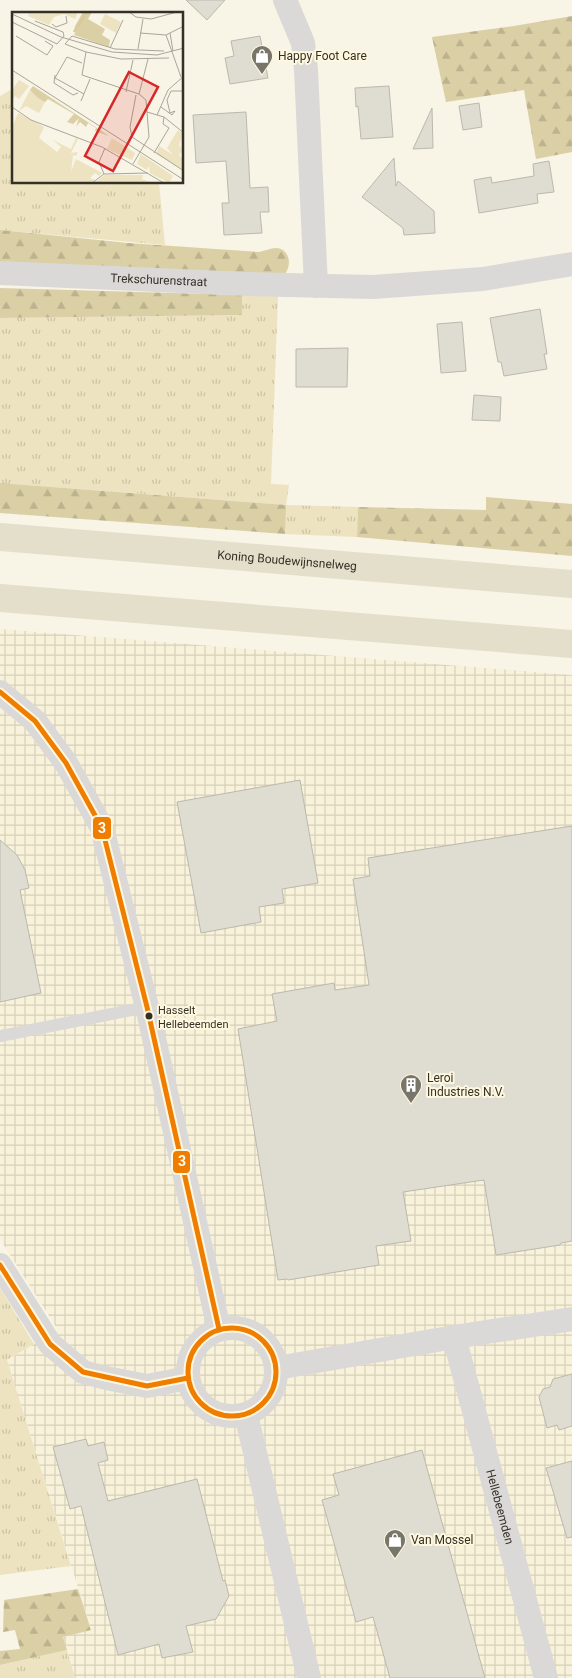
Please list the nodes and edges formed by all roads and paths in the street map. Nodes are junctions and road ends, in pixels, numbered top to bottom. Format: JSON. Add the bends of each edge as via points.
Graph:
{"nodes":[{"id":1,"x":285,"y":0,"type":"edge"},
{"id":2,"x":572,"y":264,"type":"edge"},
{"id":3,"x":0,"y":273,"type":"edge"},
{"id":4,"x":316,"y":286,"type":"junction"},
{"id":5,"x":0,"y":537,"type":"edge"},
{"id":6,"x":572,"y":584,"type":"edge"},
{"id":7,"x":0,"y":598,"type":"edge"},
{"id":8,"x":572,"y":644,"type":"edge"},
{"id":9,"x":0,"y":692,"type":"edge"},
{"id":10,"x":147,"y":1007,"type":"junction"},
{"id":11,"x":0,"y":1036,"type":"edge"},
{"id":12,"x":0,"y":1265,"type":"edge"},
{"id":13,"x":572,"y":1319,"type":"edge"},
{"id":14,"x":220,"y":1329,"type":"junction"},
{"id":15,"x":454,"y":1337,"type":"junction"},
{"id":16,"x":277,"y":1368,"type":"junction"},
{"id":17,"x":188,"y":1378,"type":"junction"},
{"id":18,"x":246,"y":1415,"type":"junction"},
{"id":19,"x":309,"y":1678,"type":"edge"},
{"id":20,"x":546,"y":1678,"type":"edge"}],
"edges":[{"from":1,"to":4,"type":"street","via":[[303,43],[305,61]]},
{"from":2,"to":4,"type":"street","name":"Trekschurenstraat","via":[[482,279],[372,287]]},
{"from":3,"to":4,"type":"street","name":"Trekschurenstraat"},
{"from":5,"to":6,"type":"highway","name":"Koning Boudewijnsnelweg"},
{"from":7,"to":8,"type":"highway"},
{"from":9,"to":10,"type":"street","via":[[35,721],[66,763],[102,828]]},
{"from":10,"to":11,"type":"lane"},
{"from":10,"to":14,"type":"street"},
{"from":12,"to":17,"type":"street","via":[[50,1344],[83,1372],[147,1386]]},
{"from":13,"to":15,"type":"street"},
{"from":14,"to":16,"type":"street","via":[[239,1328],[257,1335],[271,1349]]},
{"from":14,"to":17,"type":"street","via":[[201,1340],[190,1357]]},
{"from":15,"to":16,"type":"street"},
{"from":15,"to":20,"type":"street","name":"Hellebeemden"},
{"from":16,"to":18,"type":"street","via":[[276,1383],[270,1397],[260,1408]]},
{"from":17,"to":18,"type":"street","via":[[194,1396],[208,1410],[227,1417]]},
{"from":18,"to":19,"type":"street"}]}
